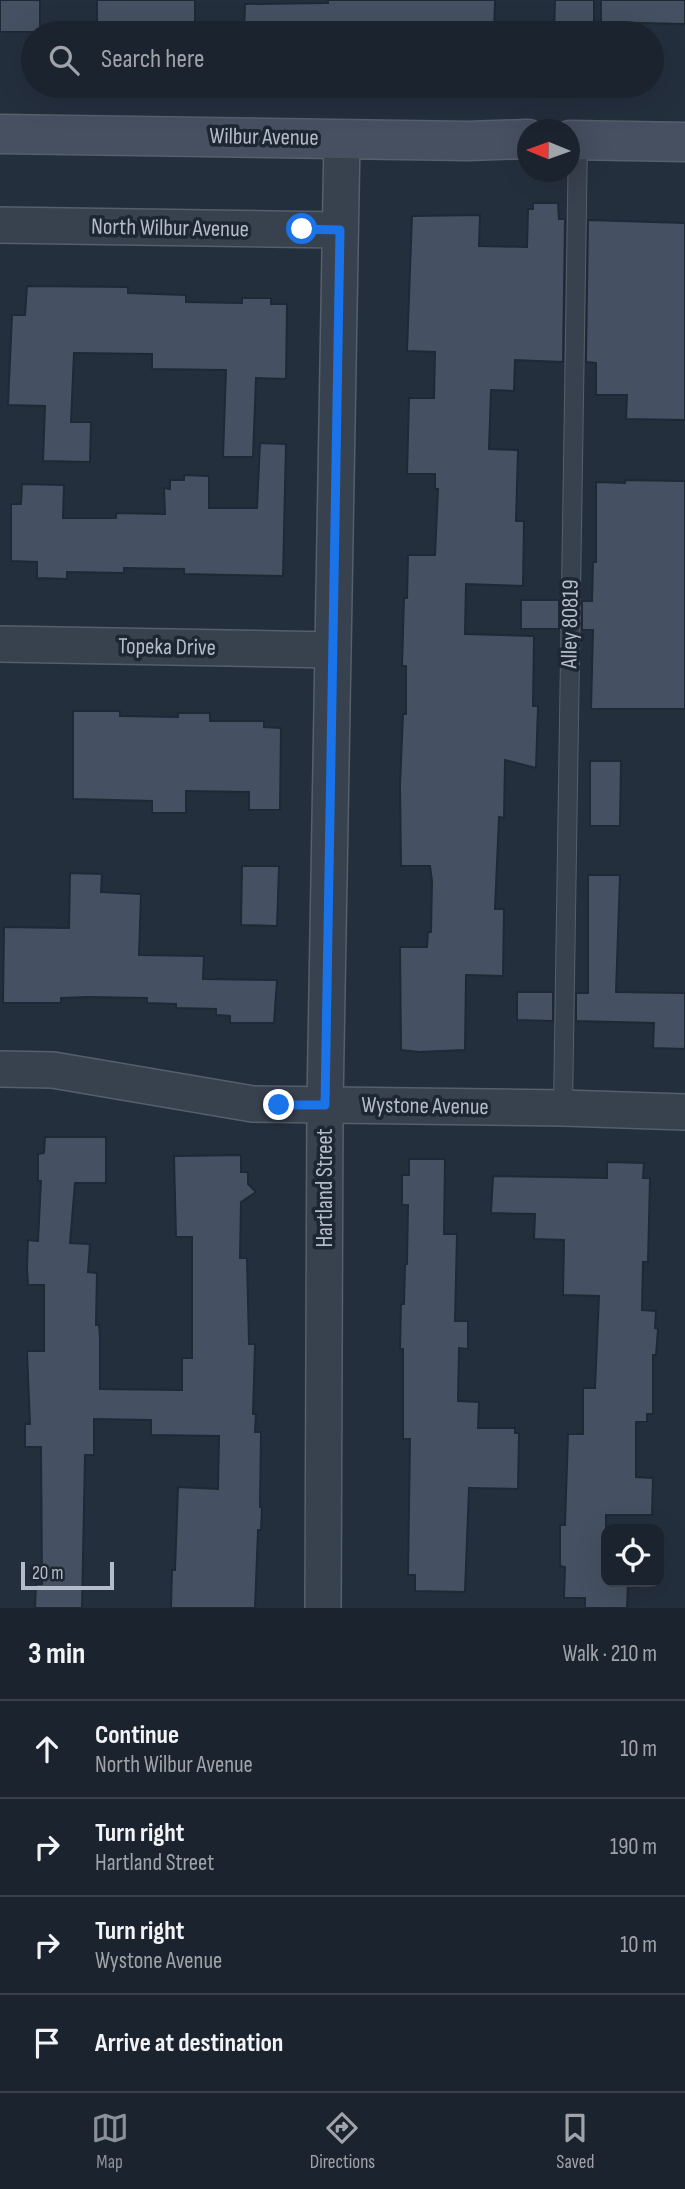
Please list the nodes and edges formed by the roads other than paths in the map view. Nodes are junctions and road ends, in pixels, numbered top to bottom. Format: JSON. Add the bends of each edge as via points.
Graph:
{"nodes":[{"id":1,"x":0,"y":134,"type":"edge"},
{"id":2,"x":342,"y":138,"type":"junction"},
{"id":3,"x":517,"y":139,"type":"edge"},
{"id":4,"x":580,"y":140,"type":"edge"},
{"id":5,"x":685,"y":142,"type":"edge"},
{"id":6,"x":573,"y":182,"type":"edge"},
{"id":7,"x":0,"y":225,"type":"edge"},
{"id":8,"x":340,"y":230,"type":"junction"},
{"id":9,"x":0,"y":645,"type":"edge"},
{"id":10,"x":333,"y":650,"type":"junction"},
{"id":11,"x":0,"y":1069,"type":"edge"},
{"id":12,"x":325,"y":1105,"type":"junction"},
{"id":13,"x":562,"y":1108,"type":"junction"},
{"id":14,"x":685,"y":1112,"type":"edge"},
{"id":15,"x":323,"y":1608,"type":"edge"}],
"edges":[{"from":1,"to":2,"type":"main road","name":"Wilbur Avenue"},
{"from":2,"to":3,"type":"main road","name":"Wilbur Avenue"},
{"from":2,"to":8,"type":"street","name":"Hartland Street"},
{"from":4,"to":5,"type":"main road"},
{"from":6,"to":13,"type":"lane","name":"Alley 80819"},
{"from":7,"to":8,"type":"street","name":"North Wilbur Avenue"},
{"from":8,"to":10,"type":"street","name":"Hartland Street"},
{"from":9,"to":10,"type":"street","name":"Topeka Drive"},
{"from":10,"to":12,"type":"street","name":"Hartland Street"},
{"from":11,"to":12,"type":"street","name":"Wystone Avenue","via":[[53,1070],[253,1104]]},
{"from":12,"to":13,"type":"street","name":"Wystone Avenue"},
{"from":12,"to":15,"type":"street","name":"Hartland Street"},
{"from":13,"to":14,"type":"street","name":"Wystone Avenue"}]}
